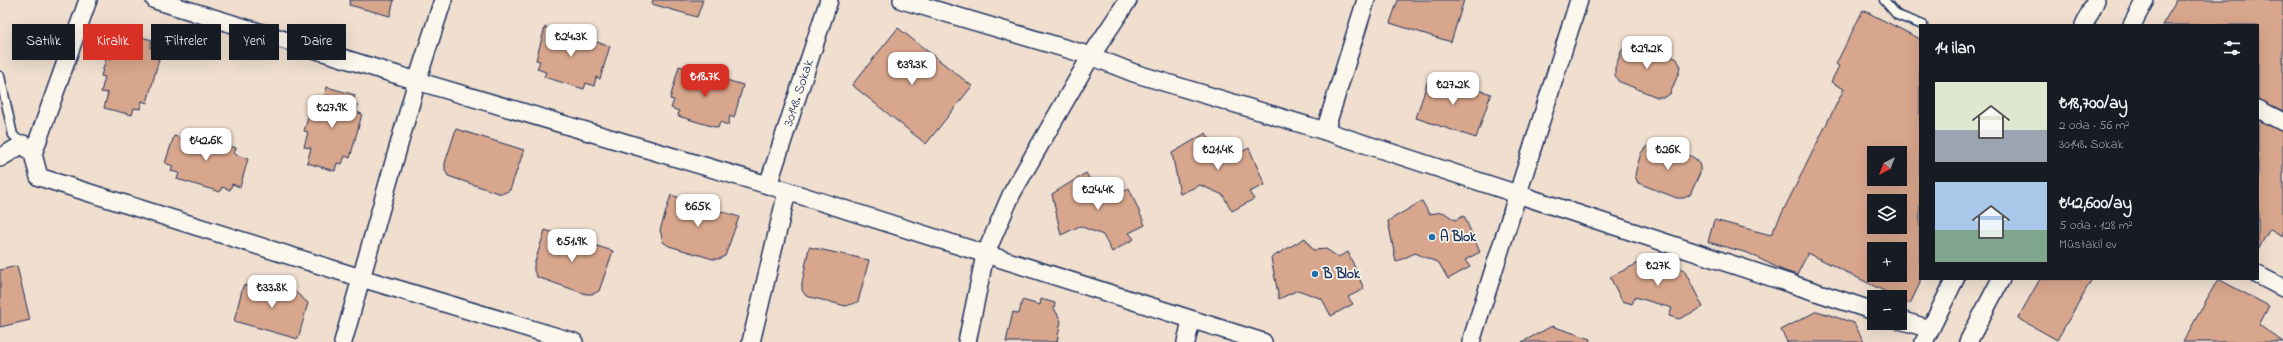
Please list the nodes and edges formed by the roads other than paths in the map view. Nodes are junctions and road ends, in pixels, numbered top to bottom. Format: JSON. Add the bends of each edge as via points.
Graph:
{"nodes":[{"id":1,"x":88,"y":0,"type":"edge"},
{"id":2,"x":155,"y":0,"type":"edge"},
{"id":3,"x":443,"y":0,"type":"edge"},
{"id":4,"x":829,"y":0,"type":"edge"},
{"id":5,"x":902,"y":0,"type":"edge"},
{"id":6,"x":1128,"y":0,"type":"edge"},
{"id":7,"x":1366,"y":0,"type":"edge"},
{"id":8,"x":1579,"y":0,"type":"edge"},
{"id":9,"x":1884,"y":0,"type":"edge"},
{"id":10,"x":2096,"y":0,"type":"edge"},
{"id":11,"x":2145,"y":0,"type":"edge"},
{"id":12,"x":1921,"y":24,"type":"edge"},
{"id":13,"x":2084,"y":24,"type":"edge"},
{"id":14,"x":2133,"y":24,"type":"edge"},
{"id":15,"x":1091,"y":56,"type":"junction"},
{"id":16,"x":0,"y":76,"type":"edge"},
{"id":17,"x":418,"y":81,"type":"junction"},
{"id":18,"x":2259,"y":110,"type":"edge"},
{"id":19,"x":2283,"y":122,"type":"edge"},
{"id":20,"x":1325,"y":131,"type":"junction"},
{"id":21,"x":28,"y":149,"type":"junction"},
{"id":22,"x":0,"y":158,"type":"edge"},
{"id":23,"x":768,"y":185,"type":"junction"},
{"id":24,"x":787,"y":192,"type":"junction"},
{"id":25,"x":1518,"y":196,"type":"junction"},
{"id":26,"x":985,"y":255,"type":"junction"},
{"id":27,"x":2259,"y":276,"type":"edge"},
{"id":28,"x":361,"y":278,"type":"junction"},
{"id":29,"x":1955,"y":280,"type":"edge"},
{"id":30,"x":1999,"y":280,"type":"edge"},
{"id":31,"x":2283,"y":288,"type":"edge"},
{"id":32,"x":1867,"y":309,"type":"edge"},
{"id":33,"x":1191,"y":321,"type":"junction"},
{"id":34,"x":1907,"y":324,"type":"edge"},
{"id":35,"x":1927,"y":336,"type":"edge"},
{"id":36,"x":343,"y":342,"type":"edge"},
{"id":37,"x":574,"y":342,"type":"edge"},
{"id":38,"x":751,"y":342,"type":"edge"},
{"id":39,"x":967,"y":342,"type":"edge"},
{"id":40,"x":1186,"y":342,"type":"edge"},
{"id":41,"x":1263,"y":342,"type":"edge"},
{"id":42,"x":1472,"y":342,"type":"edge"},
{"id":43,"x":1968,"y":342,"type":"edge"}],
"edges":[{"from":1,"to":21,"type":"street"},
{"from":2,"to":17,"type":"street"},
{"from":3,"to":17,"type":"street"},
{"from":4,"to":23,"type":"street","name":"30148. Sokak"},
{"from":5,"to":15,"type":"street"},
{"from":6,"to":15,"type":"street"},
{"from":7,"to":20,"type":"street"},
{"from":8,"to":25,"type":"street"},
{"from":9,"to":12,"type":"lane","via":[[1897,14]]},
{"from":10,"to":13,"type":"street"},
{"from":11,"to":14,"type":"street"},
{"from":15,"to":20,"type":"street","via":[[1134,73]]},
{"from":15,"to":26,"type":"street","via":[[1012,193]]},
{"from":16,"to":21,"type":"lane","via":[[13,135]]},
{"from":17,"to":23,"type":"street"},
{"from":17,"to":28,"type":"street"},
{"from":18,"to":19,"type":"street"},
{"from":20,"to":25,"type":"street"},
{"from":21,"to":22,"type":"street"},
{"from":21,"to":28,"type":"street","via":[[39,177]]},
{"from":23,"to":24,"type":"street"},
{"from":24,"to":26,"type":"street"},
{"from":24,"to":38,"type":"street"},
{"from":25,"to":32,"type":"street"},
{"from":25,"to":42,"type":"street"},
{"from":26,"to":33,"type":"street"},
{"from":26,"to":39,"type":"street"},
{"from":27,"to":31,"type":"street"},
{"from":28,"to":36,"type":"street"},
{"from":28,"to":37,"type":"street"},
{"from":29,"to":35,"type":"street"},
{"from":30,"to":43,"type":"street"},
{"from":33,"to":40,"type":"street"},
{"from":33,"to":41,"type":"street"},
{"from":34,"to":35,"type":"street"}]}
